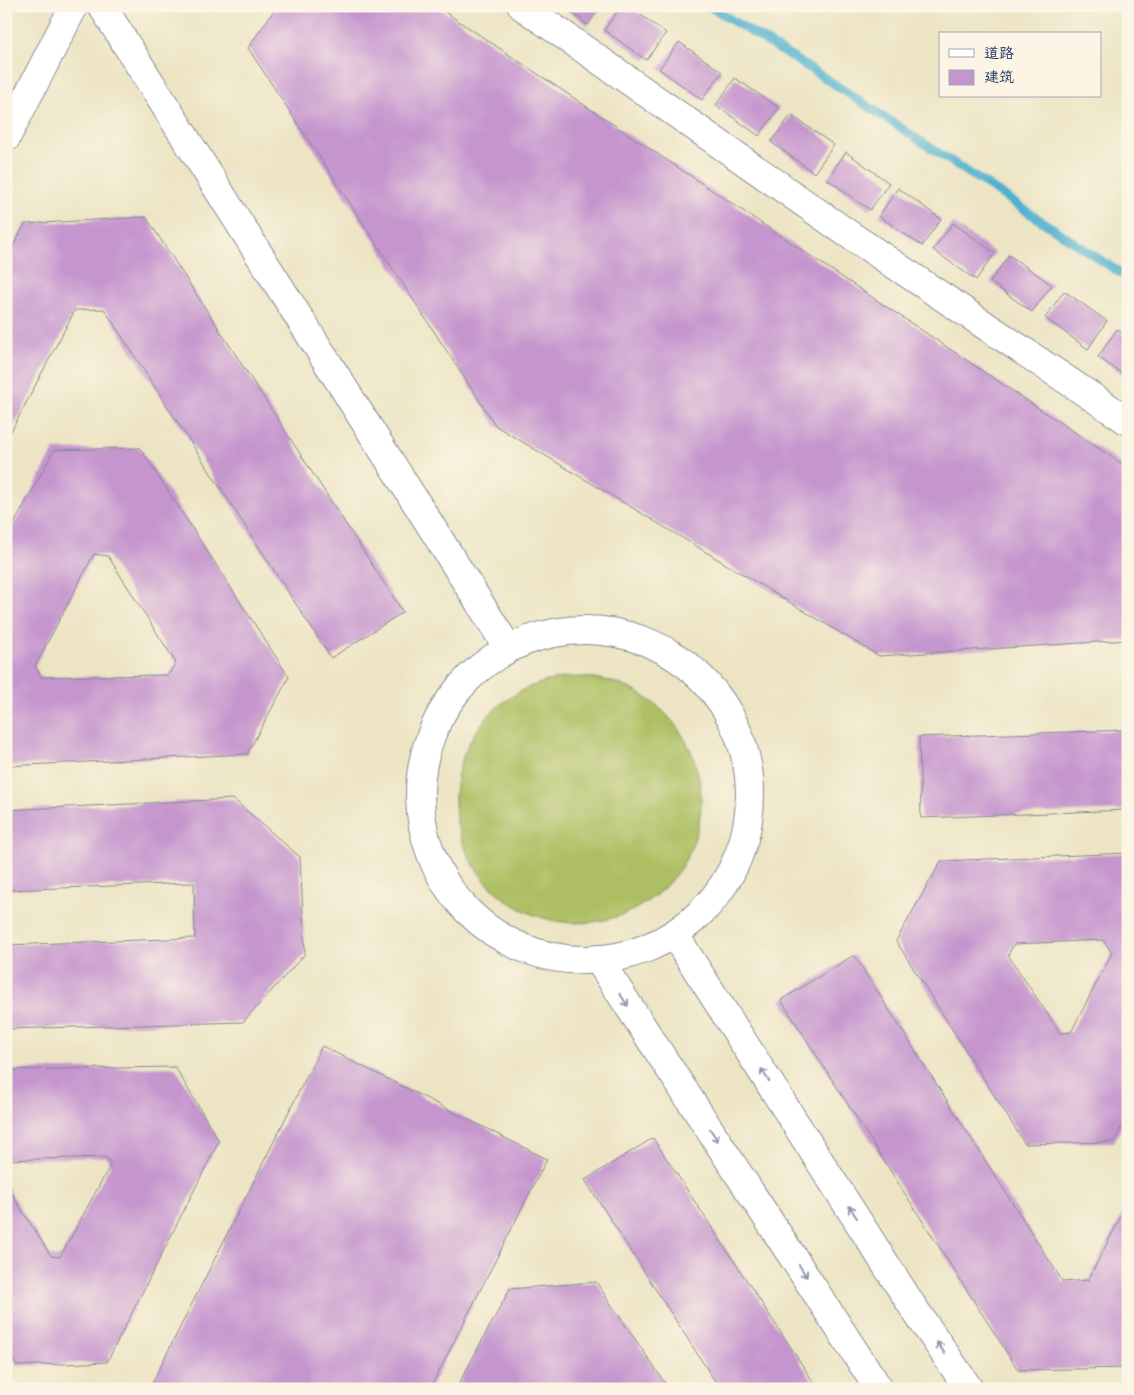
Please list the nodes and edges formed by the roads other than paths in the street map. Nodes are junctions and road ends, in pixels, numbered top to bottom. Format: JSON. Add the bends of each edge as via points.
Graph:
{"nodes":[{"id":1,"x":74,"y":6,"type":"edge"},
{"id":2,"x":102,"y":6,"type":"edge"},
{"id":3,"x":522,"y":6,"type":"edge"},
{"id":4,"x":6,"y":138,"type":"edge"},
{"id":5,"x":1128,"y":421,"type":"edge"},
{"id":6,"x":508,"y":648,"type":"junction"},
{"id":7,"x":674,"y":934,"type":"junction"},
{"id":8,"x":598,"y":959,"type":"junction"},
{"id":9,"x":879,"y":1389,"type":"edge"},
{"id":10,"x":969,"y":1389,"type":"edge"}],
"edges":[{"from":1,"to":4,"type":"street"},
{"from":2,"to":6,"type":"street"},
{"from":3,"to":5,"type":"street","via":[[847,233]]},
{"from":6,"to":7,"type":"street","via":[[559,631],[613,631],[666,649],[709,683],[739,730],[752,784],[746,840],[722,890]]},
{"from":6,"to":8,"type":"street","via":[[465,680],[434,724],[419,776],[421,830],[441,880],[475,921],[522,950],[577,961]]},
{"from":7,"to":8,"type":"street","via":[[632,955]]},
{"from":10,"to":7,"type":"street","one_way":true},
{"from":8,"to":9,"type":"street","one_way":true}]}
